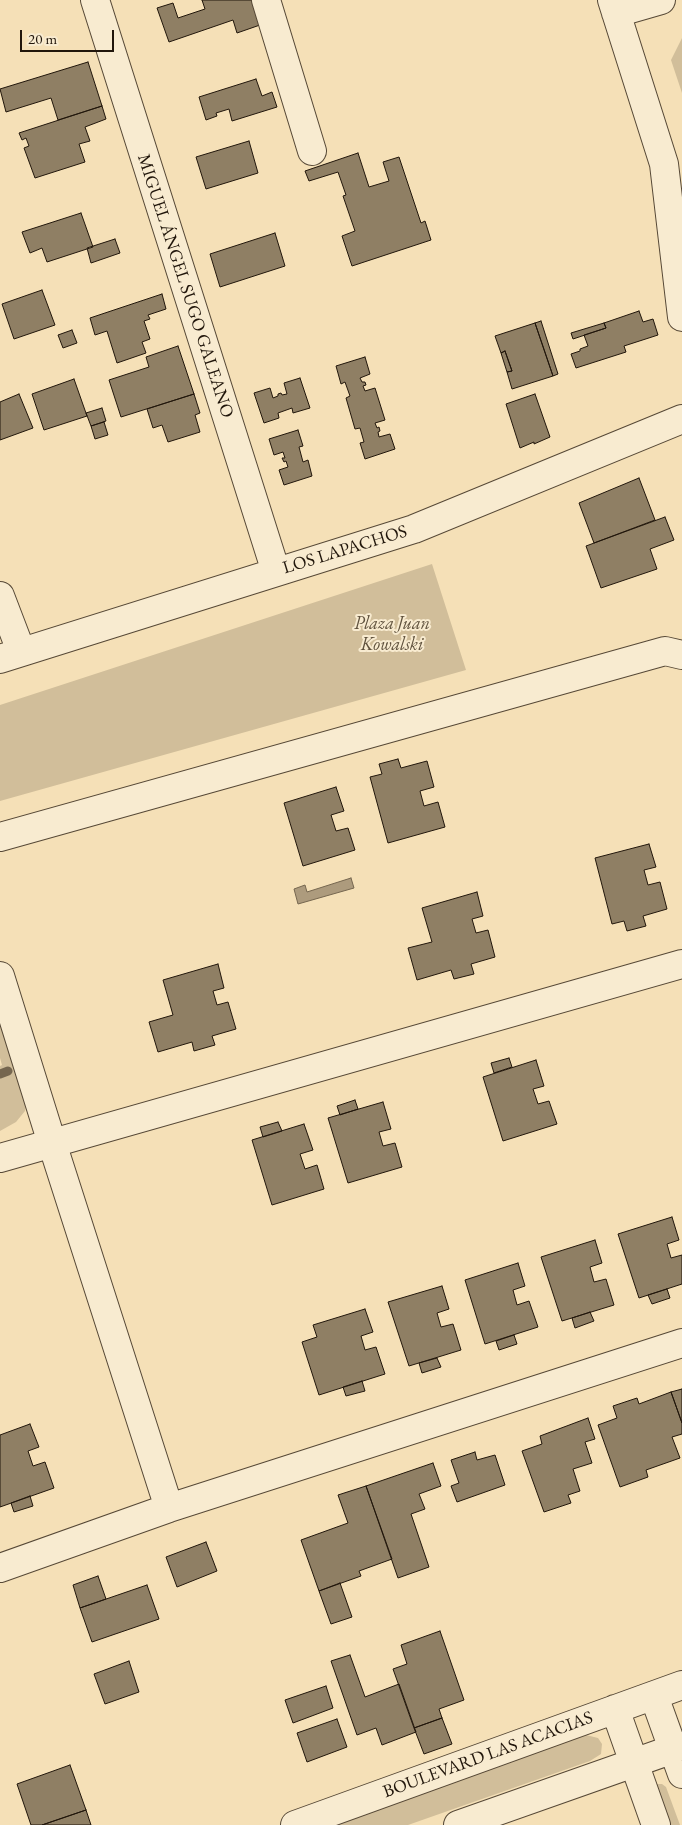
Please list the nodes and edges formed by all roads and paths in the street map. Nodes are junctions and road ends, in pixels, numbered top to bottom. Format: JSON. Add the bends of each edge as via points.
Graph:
{"nodes":[{"id":1,"x":95,"y":0,"type":"edge"},
{"id":2,"x":266,"y":0,"type":"edge"},
{"id":3,"x":661,"y":0,"type":"edge"},
{"id":4,"x":614,"y":7,"type":"edge"},
{"id":5,"x":312,"y":151,"type":"dead end"},
{"id":6,"x":682,"y":317,"type":"edge"},
{"id":7,"x":682,"y":419,"type":"edge"},
{"id":8,"x":276,"y":572,"type":"junction"},
{"id":9,"x":0,"y":596,"type":"edge"},
{"id":10,"x":11,"y":655,"type":"edge"},
{"id":11,"x":682,"y":656,"type":"edge"},
{"id":12,"x":0,"y":837,"type":"edge"},
{"id":13,"x":682,"y":964,"type":"edge"},
{"id":14,"x":0,"y":976,"type":"edge"},
{"id":15,"x":52,"y":1143,"type":"junction"},
{"id":16,"x":0,"y":1158,"type":"edge"},
{"id":17,"x":682,"y":1343,"type":"edge"},
{"id":18,"x":169,"y":1508,"type":"junction"},
{"id":19,"x":0,"y":1568,"type":"edge"},
{"id":20,"x":682,"y":1685,"type":"edge"},
{"id":21,"x":654,"y":1696,"type":"junction"},
{"id":22,"x":615,"y":1709,"type":"junction"},
{"id":23,"x":678,"y":1747,"type":"edge"},
{"id":24,"x":634,"y":1763,"type":"junction"},
{"id":25,"x":682,"y":1774,"type":"edge"},
{"id":26,"x":295,"y":1825,"type":"edge"},
{"id":27,"x":458,"y":1825,"type":"edge"},
{"id":28,"x":656,"y":1825,"type":"edge"}],
"edges":[{"from":1,"to":8,"type":"street","name":"MIGUEL ÁNGEL SUGO GALEANO"},
{"from":2,"to":5,"type":"street"},
{"from":3,"to":4,"type":"street"},
{"from":4,"to":6,"type":"street","via":[[664,164]]},
{"from":7,"to":8,"type":"street","name":"LOS LAPACHOS","via":[[414,529]]},
{"from":8,"to":10,"type":"street","name":"LOS LAPACHOS"},
{"from":9,"to":10,"type":"street"},
{"from":11,"to":12,"type":"street","via":[[665,651]]},
{"from":13,"to":15,"type":"street"},
{"from":14,"to":15,"type":"street"},
{"from":15,"to":16,"type":"street"},
{"from":15,"to":18,"type":"street"},
{"from":17,"to":18,"type":"street"},
{"from":18,"to":19,"type":"street"},
{"from":20,"to":21,"type":"street","name":"BOULEVARD LAS ACACIAS"},
{"from":21,"to":22,"type":"street","name":"BOULEVARD LAS ACACIAS"},
{"from":21,"to":23,"type":"street"},
{"from":22,"to":24,"type":"street"},
{"from":22,"to":26,"type":"street","name":"BOULEVARD LAS ACACIAS"},
{"from":23,"to":24,"type":"street"},
{"from":23,"to":25,"type":"street"},
{"from":24,"to":27,"type":"street"},
{"from":24,"to":28,"type":"street"}]}
